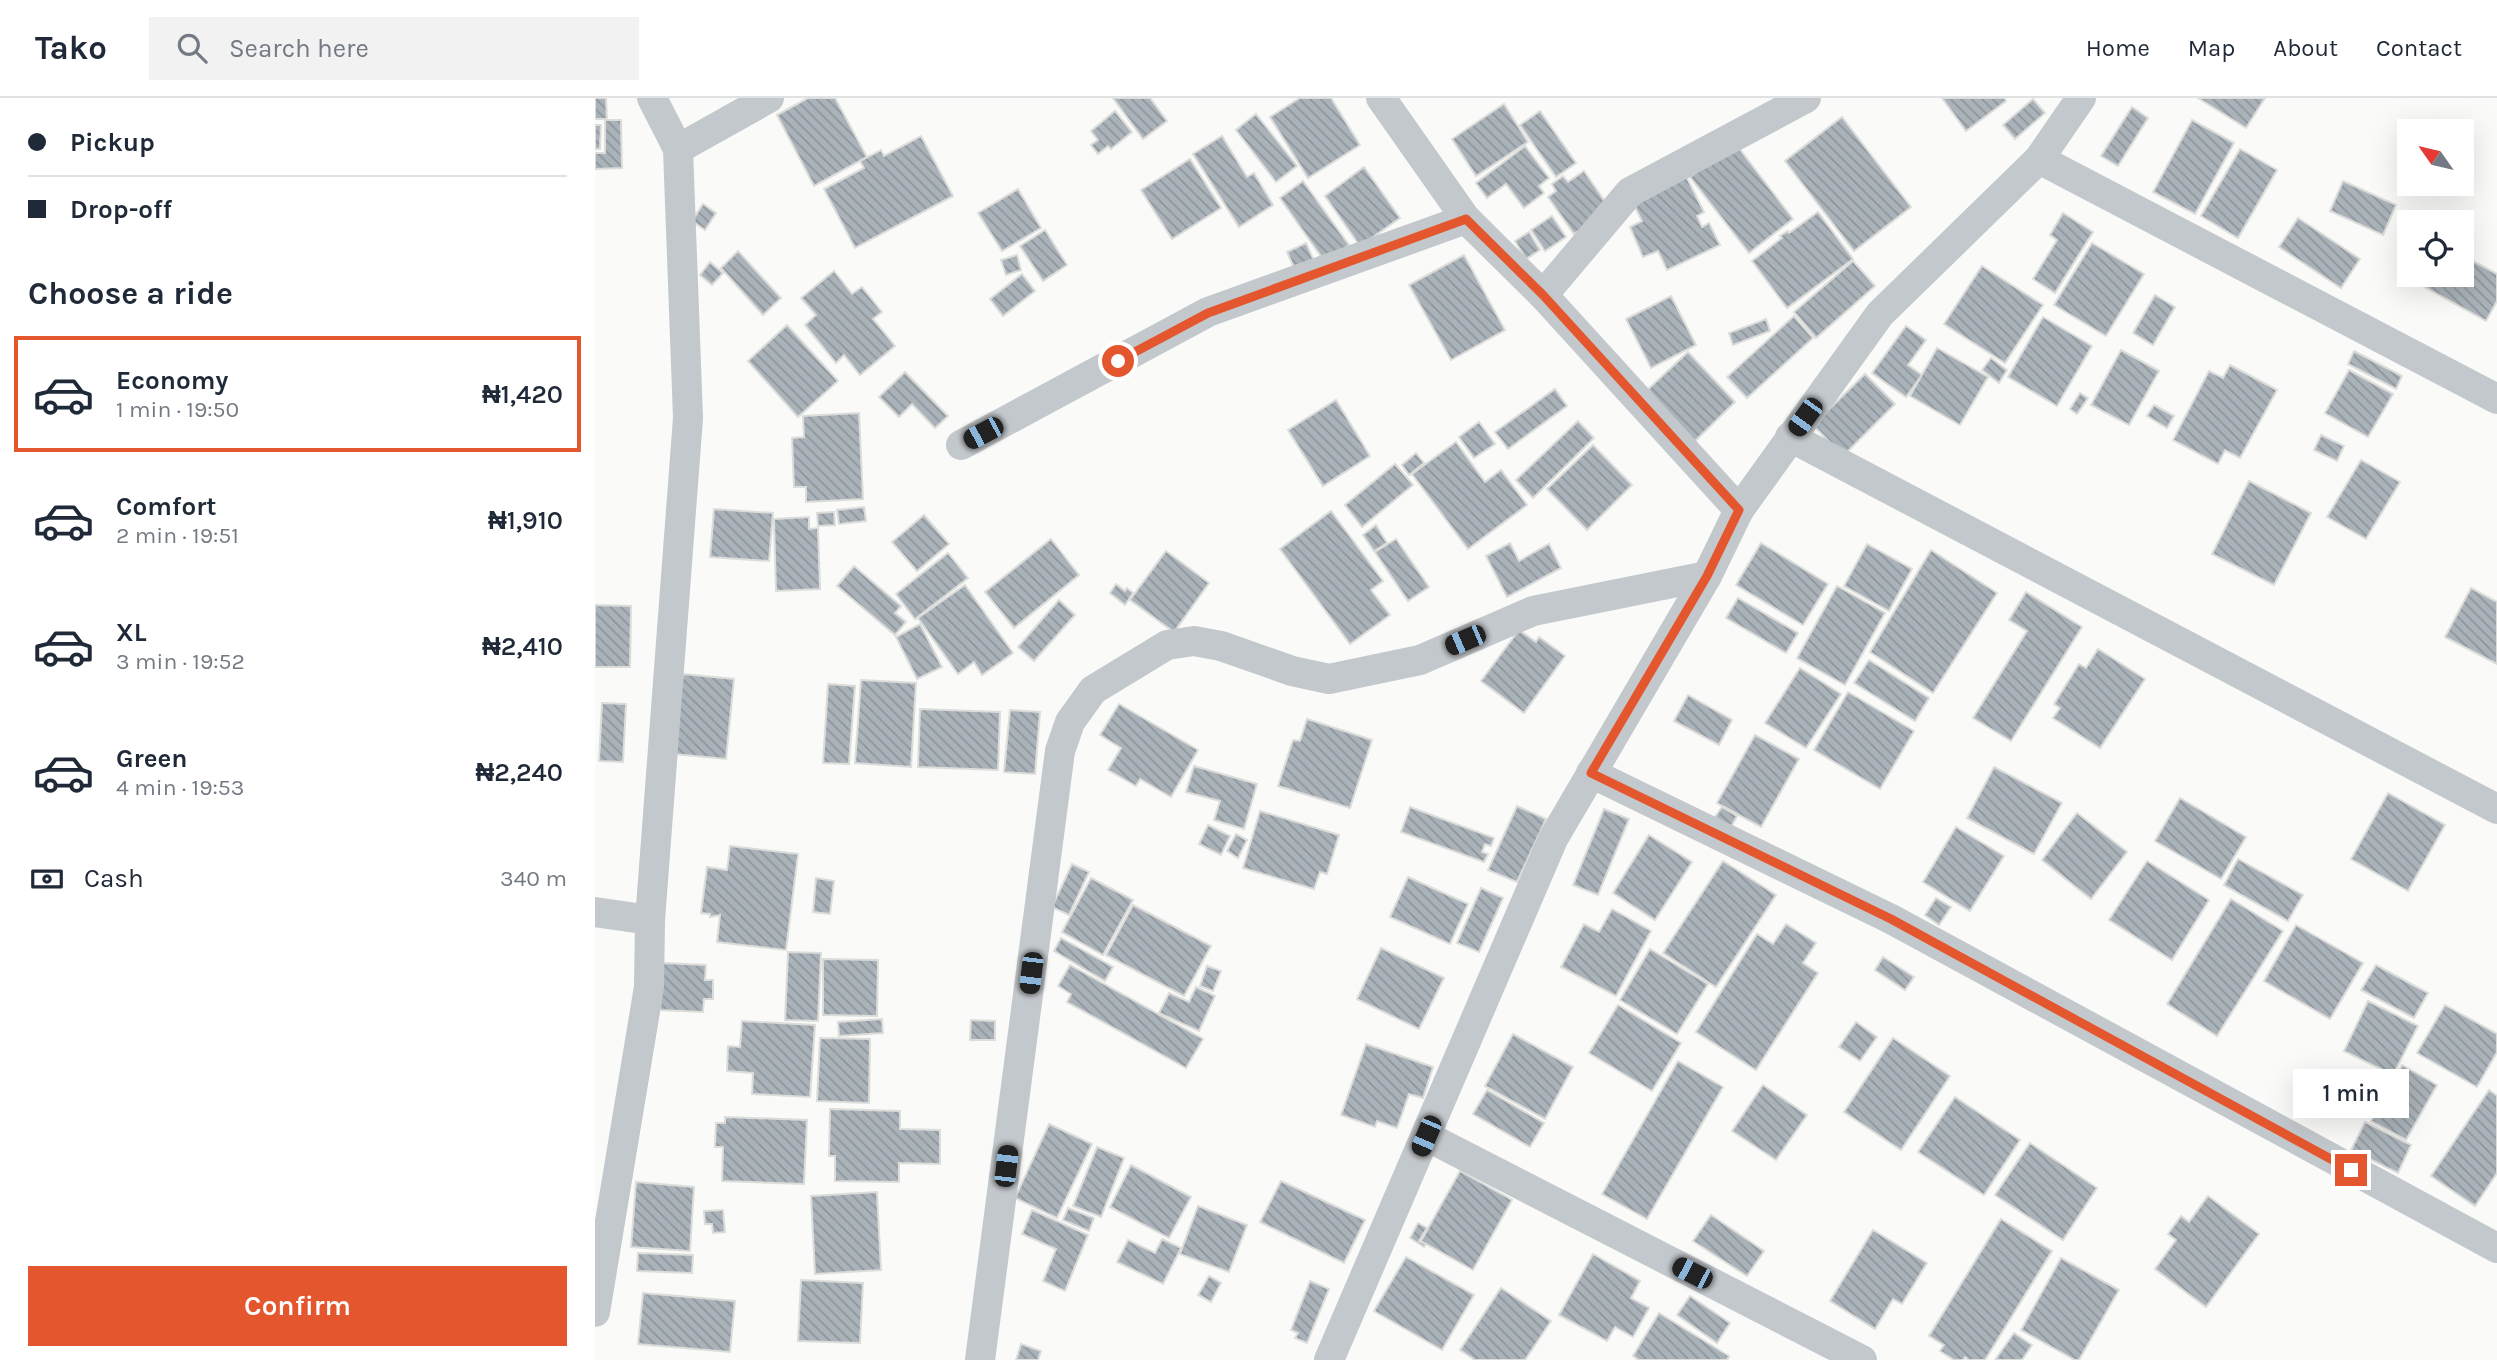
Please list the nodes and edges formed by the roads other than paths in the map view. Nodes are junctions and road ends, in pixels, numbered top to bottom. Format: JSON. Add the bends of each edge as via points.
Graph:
{"nodes":[{"id":1,"x":652,"y":98,"type":"edge"},
{"id":2,"x":769,"y":98,"type":"edge"},
{"id":3,"x":1381,"y":98,"type":"edge"},
{"id":4,"x":1806,"y":98,"type":"edge"},
{"id":5,"x":2081,"y":98,"type":"edge"},
{"id":6,"x":678,"y":149,"type":"junction"},
{"id":7,"x":2039,"y":159,"type":"junction"},
{"id":8,"x":1466,"y":219,"type":"junction"},
{"id":9,"x":1543,"y":295,"type":"junction"},
{"id":10,"x":2497,"y":399,"type":"edge"},
{"id":11,"x":1790,"y":437,"type":"junction"},
{"id":12,"x":961,"y":445,"type":"dead end"},
{"id":13,"x":1739,"y":510,"type":"junction"},
{"id":14,"x":1707,"y":576,"type":"junction"},
{"id":15,"x":1591,"y":773,"type":"junction"},
{"id":16,"x":2497,"y":809,"type":"edge"},
{"id":17,"x":595,"y":912,"type":"edge"},
{"id":18,"x":650,"y":920,"type":"junction"},
{"id":19,"x":1426,"y":1136,"type":"junction"},
{"id":20,"x":2497,"y":1248,"type":"edge"},
{"id":21,"x":595,"y":1312,"type":"edge"},
{"id":22,"x":980,"y":1360,"type":"edge"},
{"id":23,"x":1329,"y":1360,"type":"edge"},
{"id":24,"x":1862,"y":1360,"type":"edge"}],
"edges":[{"from":1,"to":6,"type":"street"},
{"from":2,"to":6,"type":"street"},
{"from":3,"to":8,"type":"street"},
{"from":4,"to":9,"type":"street","via":[[1630,192]]},
{"from":5,"to":7,"type":"street"},
{"from":6,"to":18,"type":"street","via":[[688,418]]},
{"from":7,"to":10,"type":"street"},
{"from":7,"to":11,"type":"street","via":[[1880,314]]},
{"from":8,"to":9,"type":"street"},
{"from":8,"to":12,"type":"street","via":[[1208,313]]},
{"from":9,"to":13,"type":"street"},
{"from":11,"to":13,"type":"street"},
{"from":11,"to":16,"type":"street"},
{"from":13,"to":14,"type":"street"},
{"from":14,"to":15,"type":"street"},
{"from":14,"to":22,"type":"street","via":[[1533,611],[1420,660],[1329,679],[1194,641],[1167,645],[1093,690],[1070,722],[1060,751]]},
{"from":15,"to":19,"type":"street","via":[[1553,839]]},
{"from":15,"to":20,"type":"street","via":[[1891,919]]},
{"from":17,"to":18,"type":"street"},
{"from":18,"to":21,"type":"street","via":[[649,988]]},
{"from":19,"to":23,"type":"street"},
{"from":19,"to":24,"type":"street"}]}
